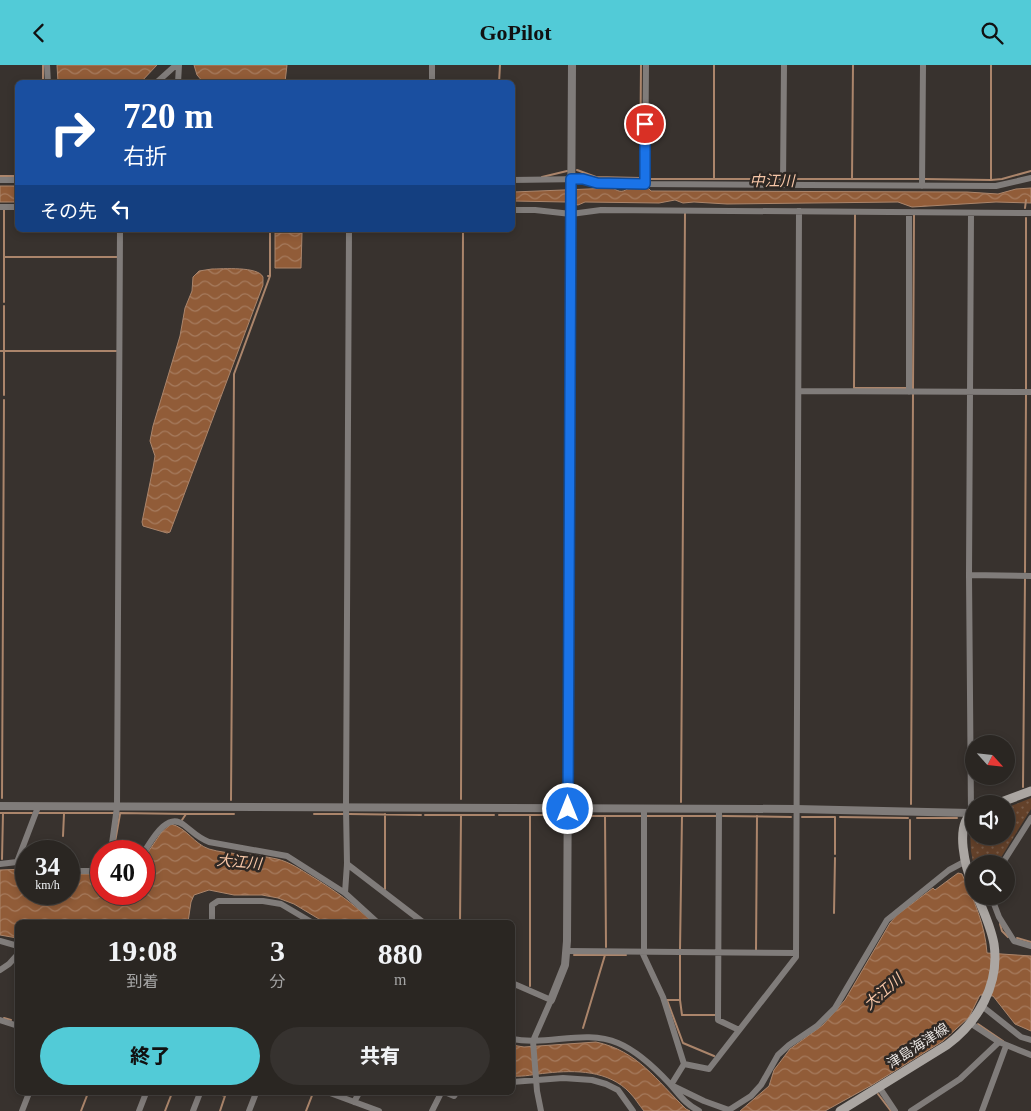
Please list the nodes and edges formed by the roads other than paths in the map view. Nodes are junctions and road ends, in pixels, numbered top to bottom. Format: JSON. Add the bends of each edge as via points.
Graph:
{"nodes":[{"id":1,"x":47,"y":65,"type":"edge"},
{"id":2,"x":178,"y":65,"type":"edge"},
{"id":3,"x":432,"y":65,"type":"edge"},
{"id":4,"x":572,"y":65,"type":"edge"},
{"id":5,"x":646,"y":65,"type":"edge"},
{"id":6,"x":784,"y":65,"type":"edge"},
{"id":7,"x":922,"y":65,"type":"edge"},
{"id":8,"x":48,"y":80,"type":"edge"},
{"id":9,"x":160,"y":80,"type":"edge"},
{"id":10,"x":178,"y":80,"type":"edge"},
{"id":11,"x":432,"y":80,"type":"edge"},
{"id":12,"x":1031,"y":177,"type":"edge"},
{"id":13,"x":571,"y":179,"type":"junction"},
{"id":14,"x":0,"y":180,"type":"edge"},
{"id":15,"x":15,"y":180,"type":"edge"},
{"id":16,"x":515,"y":180,"type":"edge"},
{"id":17,"x":645,"y":184,"type":"junction"},
{"id":18,"x":783,"y":185,"type":"junction"},
{"id":19,"x":922,"y":186,"type":"junction"},
{"id":20,"x":0,"y":207,"type":"edge"},
{"id":21,"x":15,"y":207,"type":"edge"},
{"id":22,"x":515,"y":210,"type":"edge"},
{"id":23,"x":799,"y":211,"type":"junction"},
{"id":24,"x":571,"y":212,"type":"junction"},
{"id":25,"x":909,"y":213,"type":"junction"},
{"id":26,"x":971,"y":213,"type":"junction"},
{"id":27,"x":1031,"y":213,"type":"edge"},
{"id":28,"x":120,"y":232,"type":"edge"},
{"id":29,"x":349,"y":232,"type":"edge"},
{"id":30,"x":799,"y":391,"type":"junction"},
{"id":31,"x":909,"y":392,"type":"junction"},
{"id":32,"x":970,"y":392,"type":"junction"},
{"id":33,"x":1031,"y":392,"type":"edge"},
{"id":34,"x":969,"y":575,"type":"junction"},
{"id":35,"x":1031,"y":576,"type":"edge"},
{"id":36,"x":1031,"y":791,"type":"edge"},
{"id":37,"x":972,"y":795,"type":"edge"},
{"id":38,"x":1015,"y":797,"type":"edge"},
{"id":39,"x":0,"y":807,"type":"edge"},
{"id":40,"x":38,"y":807,"type":"junction"},
{"id":41,"x":117,"y":807,"type":"junction"},
{"id":42,"x":346,"y":808,"type":"junction"},
{"id":43,"x":568,"y":809,"type":"junction"},
{"id":44,"x":644,"y":809,"type":"junction"},
{"id":45,"x":719,"y":809,"type":"junction"},
{"id":46,"x":796,"y":809,"type":"junction"},
{"id":47,"x":965,"y":813,"type":"edge"},
{"id":48,"x":1031,"y":818,"type":"edge"},
{"id":49,"x":965,"y":827,"type":"edge"},
{"id":50,"x":25,"y":840,"type":"edge"},
{"id":51,"x":112,"y":840,"type":"edge"},
{"id":52,"x":152,"y":840,"type":"edge"},
{"id":53,"x":1008,"y":855,"type":"edge"},
{"id":54,"x":15,"y":862,"type":"edge"},
{"id":55,"x":964,"y":862,"type":"joint"},
{"id":56,"x":347,"y":864,"type":"junction"},
{"id":57,"x":0,"y":865,"type":"edge"},
{"id":58,"x":345,"y":893,"type":"junction"},
{"id":59,"x":981,"y":905,"type":"edge"},
{"id":60,"x":995,"y":905,"type":"edge"},
{"id":61,"x":212,"y":920,"type":"edge"},
{"id":62,"x":309,"y":920,"type":"edge"},
{"id":63,"x":375,"y":920,"type":"edge"},
{"id":64,"x":420,"y":920,"type":"edge"},
{"id":65,"x":0,"y":941,"type":"edge"},
{"id":66,"x":15,"y":944,"type":"edge"},
{"id":67,"x":1031,"y":946,"type":"edge"},
{"id":68,"x":566,"y":951,"type":"junction"},
{"id":69,"x":643,"y":952,"type":"junction"},
{"id":70,"x":718,"y":952,"type":"junction"},
{"id":71,"x":796,"y":953,"type":"junction"},
{"id":72,"x":15,"y":958,"type":"edge"},
{"id":73,"x":0,"y":970,"type":"edge"},
{"id":74,"x":515,"y":984,"type":"edge"},
{"id":75,"x":552,"y":1000,"type":"junction"},
{"id":76,"x":984,"y":1004,"type":"junction"},
{"id":77,"x":0,"y":1020,"type":"edge"},
{"id":78,"x":970,"y":1023,"type":"junction"},
{"id":79,"x":15,"y":1025,"type":"edge"},
{"id":80,"x":740,"y":1031,"type":"junction"},
{"id":81,"x":515,"y":1039,"type":"edge"},
{"id":82,"x":1031,"y":1040,"type":"edge"},
{"id":83,"x":533,"y":1042,"type":"junction"},
{"id":84,"x":999,"y":1042,"type":"junction"},
{"id":85,"x":1006,"y":1046,"type":"junction"},
{"id":86,"x":1031,"y":1055,"type":"edge"},
{"id":87,"x":684,"y":1064,"type":"junction"},
{"id":88,"x":537,"y":1079,"type":"junction"},
{"id":89,"x":515,"y":1082,"type":"edge"},
{"id":90,"x":671,"y":1085,"type":"junction"},
{"id":91,"x":879,"y":1087,"type":"junction"},
{"id":92,"x":28,"y":1095,"type":"edge"},
{"id":93,"x":145,"y":1095,"type":"edge"},
{"id":94,"x":199,"y":1095,"type":"edge"},
{"id":95,"x":255,"y":1095,"type":"edge"},
{"id":96,"x":335,"y":1095,"type":"edge"},
{"id":97,"x":358,"y":1095,"type":"edge"},
{"id":98,"x":440,"y":1095,"type":"edge"},
{"id":99,"x":354,"y":1102,"type":"junction"},
{"id":100,"x":366,"y":1109,"type":"edge"},
{"id":101,"x":22,"y":1111,"type":"edge"},
{"id":102,"x":139,"y":1111,"type":"edge"},
{"id":103,"x":193,"y":1111,"type":"edge"},
{"id":104,"x":249,"y":1111,"type":"edge"},
{"id":105,"x":379,"y":1111,"type":"edge"},
{"id":106,"x":432,"y":1111,"type":"edge"},
{"id":107,"x":541,"y":1111,"type":"edge"},
{"id":108,"x":633,"y":1111,"type":"edge"},
{"id":109,"x":700,"y":1111,"type":"edge"},
{"id":110,"x":728,"y":1111,"type":"edge"},
{"id":111,"x":840,"y":1111,"type":"edge"},
{"id":112,"x":895,"y":1111,"type":"edge"},
{"id":113,"x":911,"y":1111,"type":"edge"},
{"id":114,"x":982,"y":1111,"type":"edge"}],
"edges":[{"from":1,"to":8,"type":"street"},
{"from":2,"to":9,"type":"street"},
{"from":2,"to":10,"type":"street"},
{"from":3,"to":11,"type":"street"},
{"from":4,"to":13,"type":"street"},
{"from":5,"to":17,"type":"street"},
{"from":6,"to":18,"type":"street"},
{"from":7,"to":19,"type":"street"},
{"from":12,"to":19,"type":"street","via":[[996,186]]},
{"from":13,"to":16,"type":"street"},
{"from":13,"to":17,"type":"street"},
{"from":13,"to":24,"type":"street"},
{"from":14,"to":15,"type":"street"},
{"from":17,"to":18,"type":"street"},
{"from":18,"to":19,"type":"street"},
{"from":20,"to":21,"type":"street"},
{"from":22,"to":24,"type":"street"},
{"from":23,"to":24,"type":"street"},
{"from":23,"to":25,"type":"street"},
{"from":23,"to":30,"type":"street"},
{"from":24,"to":43,"type":"street"},
{"from":25,"to":26,"type":"street"},
{"from":25,"to":31,"type":"street"},
{"from":26,"to":27,"type":"street"},
{"from":26,"to":32,"type":"street"},
{"from":28,"to":41,"type":"street"},
{"from":29,"to":42,"type":"street"},
{"from":30,"to":31,"type":"street"},
{"from":30,"to":46,"type":"street"},
{"from":31,"to":32,"type":"street"},
{"from":32,"to":33,"type":"street"},
{"from":32,"to":34,"type":"street"},
{"from":34,"to":35,"type":"street"},
{"from":34,"to":37,"type":"street"},
{"from":36,"to":38,"type":"main road"},
{"from":39,"to":40,"type":"street"},
{"from":40,"to":41,"type":"street"},
{"from":40,"to":50,"type":"street"},
{"from":41,"to":42,"type":"street"},
{"from":41,"to":51,"type":"street"},
{"from":42,"to":43,"type":"street"},
{"from":42,"to":56,"type":"street"},
{"from":43,"to":44,"type":"street"},
{"from":43,"to":68,"type":"street"},
{"from":44,"to":45,"type":"street"},
{"from":44,"to":69,"type":"street"},
{"from":45,"to":46,"type":"street"},
{"from":45,"to":70,"type":"street"},
{"from":46,"to":47,"type":"street"},
{"from":46,"to":71,"type":"street"},
{"from":48,"to":53,"type":"street"},
{"from":49,"to":55,"type":"main road"},
{"from":52,"to":58,"type":"street","via":[[167,823],[178,821],[209,843],[287,856]]},
{"from":54,"to":57,"type":"street"},
{"from":55,"to":110,"type":"street","via":[[949,870],[887,920],[835,1008],[778,1055],[761,1085]]},
{"from":56,"to":58,"type":"street"},
{"from":56,"to":64,"type":"street"},
{"from":58,"to":63,"type":"street"},
{"from":59,"to":76,"type":"main road","name":"津島海津線","via":[[995,955]]},
{"from":60,"to":67,"type":"street","via":[[1014,941]]},
{"from":61,"to":62,"type":"street","via":[[212,905],[218,901],[281,904]]},
{"from":65,"to":66,"type":"street"},
{"from":68,"to":69,"type":"street"},
{"from":68,"to":75,"type":"street","via":[[565,965]]},
{"from":69,"to":70,"type":"street"},
{"from":69,"to":87,"type":"street","via":[[663,997]]},
{"from":70,"to":71,"type":"street"},
{"from":70,"to":80,"type":"street","via":[[718,1020]]},
{"from":71,"to":80,"type":"street"},
{"from":72,"to":73,"type":"street"},
{"from":74,"to":75,"type":"street"},
{"from":75,"to":83,"type":"street"},
{"from":76,"to":78,"type":"main road","name":"津島海津線"},
{"from":76,"to":82,"type":"street","via":[[1021,1037]]},
{"from":77,"to":79,"type":"street"},
{"from":78,"to":84,"type":"street"},
{"from":78,"to":91,"type":"main road","name":"津島海津線","via":[[947,1045]]},
{"from":80,"to":87,"type":"street","via":[[710,1069]]},
{"from":81,"to":83,"type":"street"},
{"from":83,"to":88,"type":"street"},
{"from":83,"to":90,"type":"street","via":[[594,1037],[617,1043],[652,1067]]},
{"from":84,"to":85,"type":"street"},
{"from":84,"to":113,"type":"street","via":[[960,1079]]},
{"from":85,"to":86,"type":"street"},
{"from":85,"to":114,"type":"street"},
{"from":87,"to":90,"type":"street"},
{"from":88,"to":89,"type":"street"},
{"from":88,"to":107,"type":"street"},
{"from":88,"to":108,"type":"street","via":[[581,1078],[606,1084],[618,1091]]},
{"from":90,"to":109,"type":"street","via":[[688,1105]]},
{"from":90,"to":110,"type":"street"},
{"from":91,"to":111,"type":"main road","name":"津島海津線"},
{"from":91,"to":112,"type":"street"},
{"from":92,"to":101,"type":"street"},
{"from":93,"to":102,"type":"street"},
{"from":94,"to":103,"type":"street"},
{"from":95,"to":104,"type":"street"},
{"from":96,"to":99,"type":"street"},
{"from":97,"to":99,"type":"street"},
{"from":98,"to":106,"type":"street"},
{"from":99,"to":100,"type":"street"},
{"from":100,"to":105,"type":"street"}]}
